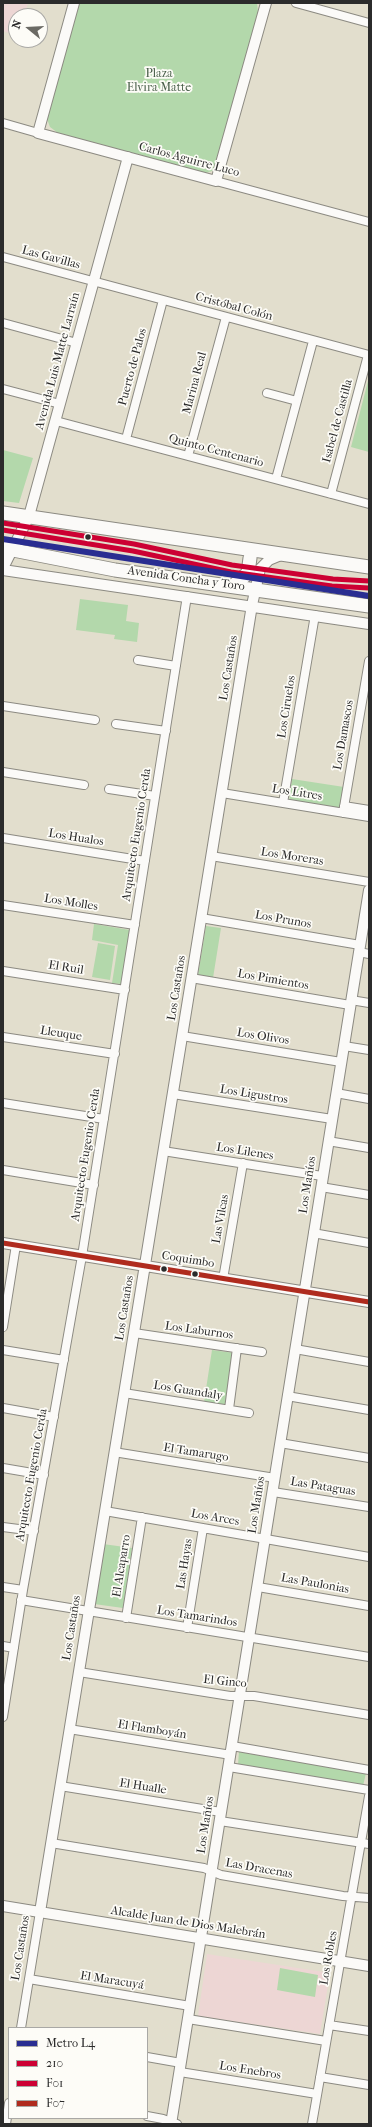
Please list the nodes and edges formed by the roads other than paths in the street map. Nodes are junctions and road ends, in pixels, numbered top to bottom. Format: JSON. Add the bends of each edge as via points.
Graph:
{"nodes":[{"id":1,"x":74,"y":3,"type":"edge"},
{"id":2,"x":266,"y":3,"type":"edge"},
{"id":3,"x":296,"y":3,"type":"edge"},
{"id":4,"x":369,"y":23,"type":"edge"},
{"id":5,"x":3,"y":123,"type":"edge"},
{"id":6,"x":38,"y":133,"type":"junction"},
{"id":7,"x":128,"y":157,"type":"junction"},
{"id":8,"x":216,"y":181,"type":"junction"},
{"id":9,"x":369,"y":222,"type":"edge"},
{"id":10,"x":3,"y":257,"type":"edge"},
{"id":11,"x":93,"y":282,"type":"junction"},
{"id":12,"x":163,"y":300,"type":"junction"},
{"id":13,"x":226,"y":317,"type":"junction"},
{"id":14,"x":3,"y":323,"type":"edge"},
{"id":15,"x":313,"y":340,"type":"junction"},
{"id":16,"x":77,"y":343,"type":"junction"},
{"id":17,"x":368,"y":355,"type":"edge"},
{"id":18,"x":3,"y":389,"type":"edge"},
{"id":19,"x":267,"y":393,"type":"dead end"},
{"id":20,"x":297,"y":401,"type":"junction"},
{"id":21,"x":60,"y":404,"type":"junction"},
{"id":22,"x":56,"y":420,"type":"junction"},
{"id":23,"x":126,"y":439,"type":"junction"},
{"id":24,"x":188,"y":456,"type":"junction"},
{"id":25,"x":276,"y":479,"type":"junction"},
{"id":26,"x":331,"y":494,"type":"junction"},
{"id":27,"x":369,"y":504,"type":"edge"},
{"id":28,"x":3,"y":513,"type":"edge"},
{"id":29,"x":29,"y":516,"type":"junction"},
{"id":30,"x":8,"y":549,"type":"edge"},
{"id":31,"x":239,"y":549,"type":"junction"},
{"id":32,"x":280,"y":555,"type":"junction"},
{"id":33,"x":250,"y":558,"type":"junction"},
{"id":34,"x":369,"y":568,"type":"edge"},
{"id":35,"x":3,"y":569,"type":"edge"},
{"id":36,"x":260,"y":569,"type":"junction"},
{"id":37,"x":233,"y":586,"type":"junction"},
{"id":38,"x":256,"y":589,"type":"junction"},
{"id":39,"x":187,"y":596,"type":"junction"},
{"id":40,"x":252,"y":605,"type":"junction"},
{"id":41,"x":367,"y":606,"type":"edge"},
{"id":42,"x":315,"y":615,"type":"junction"},
{"id":43,"x":369,"y":624,"type":"edge"},
{"id":44,"x":138,"y":660,"type":"dead end"},
{"id":45,"x":369,"y":661,"type":"edge"},
{"id":46,"x":176,"y":666,"type":"junction"},
{"id":47,"x":3,"y":706,"type":"edge"},
{"id":48,"x":95,"y":720,"type":"dead end"},
{"id":49,"x":116,"y":724,"type":"dead end"},
{"id":50,"x":166,"y":731,"type":"junction"},
{"id":51,"x":3,"y":772,"type":"edge"},
{"id":52,"x":84,"y":785,"type":"dead end"},
{"id":53,"x":109,"y":789,"type":"dead end"},
{"id":54,"x":222,"y":793,"type":"junction"},
{"id":55,"x":156,"y":796,"type":"junction"},
{"id":56,"x":283,"y":803,"type":"junction"},
{"id":57,"x":344,"y":809,"type":"junction"},
{"id":58,"x":369,"y":810,"type":"edge"},
{"id":59,"x":369,"y":817,"type":"edge"},
{"id":60,"x":3,"y":838,"type":"edge"},
{"id":61,"x":212,"y":856,"type":"junction"},
{"id":62,"x":145,"y":861,"type":"junction"},
{"id":63,"x":369,"y":882,"type":"edge"},
{"id":64,"x":369,"y":890,"type":"edge"},
{"id":65,"x":3,"y":904,"type":"edge"},
{"id":66,"x":368,"y":907,"type":"edge"},
{"id":67,"x":201,"y":918,"type":"junction"},
{"id":68,"x":135,"y":925,"type":"junction"},
{"id":69,"x":363,"y":950,"type":"edge"},
{"id":70,"x":3,"y":971,"type":"edge"},
{"id":71,"x":191,"y":978,"type":"junction"},
{"id":72,"x":125,"y":990,"type":"junction"},
{"id":73,"x":351,"y":1002,"type":"junction"},
{"id":74,"x":369,"y":1003,"type":"edge"},
{"id":75,"x":182,"y":1036,"type":"junction"},
{"id":76,"x":3,"y":1037,"type":"edge"},
{"id":77,"x":344,"y":1046,"type":"junction"},
{"id":78,"x":369,"y":1050,"type":"edge"},
{"id":79,"x":115,"y":1054,"type":"junction"},
{"id":80,"x":341,"y":1062,"type":"junction"},
{"id":81,"x":336,"y":1093,"type":"junction"},
{"id":82,"x":173,"y":1094,"type":"junction"},
{"id":83,"x":369,"y":1099,"type":"edge"},
{"id":84,"x":3,"y":1103,"type":"edge"},
{"id":85,"x":104,"y":1119,"type":"junction"},
{"id":86,"x":332,"y":1119,"type":"junction"},
{"id":87,"x":328,"y":1141,"type":"junction"},
{"id":88,"x":369,"y":1148,"type":"edge"},
{"id":89,"x":163,"y":1151,"type":"junction"},
{"id":90,"x":243,"y":1163,"type":"junction"},
{"id":91,"x":3,"y":1170,"type":"edge"},
{"id":92,"x":322,"y":1176,"type":"junction"},
{"id":93,"x":94,"y":1185,"type":"junction"},
{"id":94,"x":321,"y":1187,"type":"junction"},
{"id":95,"x":369,"y":1195,"type":"edge"},
{"id":96,"x":313,"y":1233,"type":"junction"},
{"id":97,"x":3,"y":1243,"type":"edge"},
{"id":98,"x":369,"y":1243,"type":"edge"},
{"id":99,"x":16,"y":1245,"type":"junction"},
{"id":100,"x":82,"y":1256,"type":"junction"},
{"id":101,"x":144,"y":1266,"type":"junction"},
{"id":102,"x":223,"y":1279,"type":"junction"},
{"id":103,"x":304,"y":1292,"type":"junction"},
{"id":104,"x":369,"y":1302,"type":"edge"},
{"id":105,"x":3,"y":1327,"type":"edge"},
{"id":106,"x":134,"y":1333,"type":"junction"},
{"id":107,"x":238,"y":1348,"type":"junction"},
{"id":108,"x":295,"y":1349,"type":"junction"},
{"id":109,"x":3,"y":1350,"type":"edge"},
{"id":110,"x":262,"y":1352,"type":"dead end"},
{"id":111,"x":64,"y":1360,"type":"junction"},
{"id":112,"x":369,"y":1362,"type":"edge"},
{"id":113,"x":124,"y":1393,"type":"junction"},
{"id":114,"x":287,"y":1396,"type":"junction"},
{"id":115,"x":3,"y":1408,"type":"edge"},
{"id":116,"x":229,"y":1409,"type":"junction"},
{"id":117,"x":369,"y":1410,"type":"edge"},
{"id":118,"x":249,"y":1412,"type":"dead end"},
{"id":119,"x":54,"y":1417,"type":"junction"},
{"id":120,"x":280,"y":1443,"type":"junction"},
{"id":121,"x":114,"y":1452,"type":"junction"},
{"id":122,"x":369,"y":1458,"type":"edge"},
{"id":123,"x":3,"y":1468,"type":"edge"},
{"id":124,"x":44,"y":1475,"type":"junction"},
{"id":125,"x":275,"y":1478,"type":"junction"},
{"id":126,"x":272,"y":1492,"type":"junction"},
{"id":127,"x":369,"y":1507,"type":"edge"},
{"id":128,"x":105,"y":1511,"type":"junction"},
{"id":129,"x":142,"y":1517,"type":"junction"},
{"id":130,"x":3,"y":1526,"type":"edge"},
{"id":131,"x":203,"y":1528,"type":"junction"},
{"id":132,"x":34,"y":1531,"type":"junction"},
{"id":133,"x":265,"y":1539,"type":"junction"},
{"id":134,"x":369,"y":1557,"type":"edge"},
{"id":135,"x":3,"y":1587,"type":"edge"},
{"id":136,"x":258,"y":1587,"type":"junction"},
{"id":137,"x":23,"y":1590,"type":"junction"},
{"id":138,"x":22,"y":1600,"type":"junction"},
{"id":139,"x":369,"y":1606,"type":"edge"},
{"id":140,"x":88,"y":1611,"type":"junction"},
{"id":141,"x":126,"y":1618,"type":"junction"},
{"id":142,"x":187,"y":1628,"type":"junction"},
{"id":143,"x":250,"y":1638,"type":"junction"},
{"id":144,"x":3,"y":1646,"type":"edge"},
{"id":145,"x":14,"y":1648,"type":"junction"},
{"id":146,"x":369,"y":1657,"type":"edge"},
{"id":147,"x":78,"y":1672,"type":"junction"},
{"id":148,"x":240,"y":1696,"type":"junction"},
{"id":149,"x":4,"y":1705,"type":"edge"},
{"id":150,"x":369,"y":1715,"type":"edge"},
{"id":151,"x":3,"y":1717,"type":"edge"},
{"id":152,"x":69,"y":1729,"type":"junction"},
{"id":153,"x":232,"y":1751,"type":"junction"},
{"id":154,"x":229,"y":1767,"type":"junction"},
{"id":155,"x":369,"y":1770,"type":"edge"},
{"id":156,"x":60,"y":1786,"type":"junction"},
{"id":157,"x":369,"y":1790,"type":"edge"},
{"id":158,"x":369,"y":1796,"type":"edge"},
{"id":159,"x":221,"y":1817,"type":"junction"},
{"id":160,"x":51,"y":1843,"type":"junction"},
{"id":161,"x":365,"y":1844,"type":"edge"},
{"id":162,"x":212,"y":1872,"type":"junction"},
{"id":163,"x":352,"y":1896,"type":"junction"},
{"id":164,"x":369,"y":1898,"type":"edge"},
{"id":165,"x":3,"y":1906,"type":"edge"},
{"id":166,"x":40,"y":1912,"type":"junction"},
{"id":167,"x":201,"y":1939,"type":"junction"},
{"id":168,"x":340,"y":1961,"type":"junction"},
{"id":169,"x":369,"y":1966,"type":"edge"},
{"id":170,"x":29,"y":1979,"type":"junction"},
{"id":171,"x":190,"y":2006,"type":"junction"},
{"id":172,"x":188,"y":2019,"type":"junction"},
{"id":173,"x":329,"y":2025,"type":"junction"},
{"id":174,"x":21,"y":2027,"type":"edge"},
{"id":175,"x":369,"y":2031,"type":"edge"},
{"id":176,"x":326,"y":2041,"type":"junction"},
{"id":177,"x":148,"y":2057,"type":"edge"},
{"id":178,"x":180,"y":2067,"type":"junction"},
{"id":179,"x":320,"y":2077,"type":"junction"},
{"id":180,"x":369,"y":2085,"type":"edge"},
{"id":181,"x":317,"y":2094,"type":"junction"},
{"id":182,"x":8,"y":2110,"type":"edge"},
{"id":183,"x":148,"y":2116,"type":"edge"},
{"id":184,"x":173,"y":2123,"type":"edge"},
{"id":185,"x":6,"y":2124,"type":"edge"},
{"id":186,"x":312,"y":2124,"type":"edge"}],
"edges":[{"from":1,"to":6,"type":"street"},
{"from":2,"to":8,"type":"street"},
{"from":3,"to":4,"type":"street"},
{"from":5,"to":6,"type":"street","name":"Carlos Aguirre Luco"},
{"from":6,"to":7,"type":"street","name":"Carlos Aguirre Luco"},
{"from":7,"to":8,"type":"street","name":"Carlos Aguirre Luco"},
{"from":7,"to":11,"type":"street","name":"Avenida Luis Matte Larraín"},
{"from":8,"to":9,"type":"street","name":"Carlos Aguirre Luco"},
{"from":10,"to":11,"type":"street","name":"Las Gavillas"},
{"from":11,"to":12,"type":"street","name":"Cristóbal Colón"},
{"from":11,"to":16,"type":"street","name":"Avenida Luis Matte Larraín"},
{"from":12,"to":13,"type":"street","name":"Cristóbal Colón"},
{"from":12,"to":23,"type":"street","name":"Puerto de Palos"},
{"from":13,"to":15,"type":"street","name":"Cristóbal Colón"},
{"from":13,"to":24,"type":"street","name":"Marina Real"},
{"from":14,"to":16,"type":"street"},
{"from":15,"to":17,"type":"street","name":"Cristóbal Colón"},
{"from":15,"to":20,"type":"street"},
{"from":16,"to":21,"type":"street","name":"Avenida Luis Matte Larraín"},
{"from":17,"to":26,"type":"street","name":"Isabel de Castilla"},
{"from":18,"to":21,"type":"street"},
{"from":19,"to":20,"type":"street"},
{"from":20,"to":25,"type":"street"},
{"from":21,"to":22,"type":"street","name":"Avenida Luis Matte Larraín"},
{"from":22,"to":23,"type":"street","name":"Quinto Centenario"},
{"from":22,"to":29,"type":"street","name":"Avenida Luis Matte Larraín"},
{"from":23,"to":24,"type":"street","name":"Quinto Centenario"},
{"from":24,"to":25,"type":"street","name":"Quinto Centenario"},
{"from":25,"to":26,"type":"street","name":"Quinto Centenario"},
{"from":26,"to":27,"type":"street","name":"Quinto Centenario"},
{"from":28,"to":29,"type":"main road"},
{"from":29,"to":30,"type":"street","name":"Avenida Luis Matte Larraín"},
{"from":29,"to":31,"type":"main road"},
{"from":30,"to":35,"type":"street","name":"Avenida Luis Matte Larraín"},
{"from":30,"to":37,"type":"main road","name":"Avenida Concha y Toro","via":[[115,570]]},
{"from":31,"to":32,"type":"main road"},
{"from":31,"to":33,"type":"street"},
{"from":32,"to":34,"type":"main road"},
{"from":32,"to":36,"type":"street","via":[[269,560]]},
{"from":33,"to":36,"type":"street"},
{"from":33,"to":37,"type":"main road","via":[[248,573]]},
{"from":35,"to":39,"type":"street","name":"Avenida Concha y Toro"},
{"from":36,"to":38,"type":"street","name":"Los Castaños"},
{"from":37,"to":38,"type":"main road","name":"Avenida Concha y Toro"},
{"from":38,"to":40,"type":"street","name":"Los Castaños"},
{"from":38,"to":41,"type":"main road","name":"Avenida Concha y Toro"},
{"from":39,"to":40,"type":"street","name":"Avenida Concha y Toro"},
{"from":39,"to":46,"type":"street","name":"Arquitecto Eugenio Cerda"},
{"from":40,"to":42,"type":"street","name":"Avenida Concha y Toro"},
{"from":40,"to":54,"type":"street","name":"Los Castaños"},
{"from":42,"to":43,"type":"street","name":"Avenida Concha y Toro"},
{"from":42,"to":56,"type":"street","name":"Los Ciruelos"},
{"from":44,"to":46,"type":"street"},
{"from":45,"to":57,"type":"street","name":"Los Damascos"},
{"from":46,"to":50,"type":"street","name":"Arquitecto Eugenio Cerda"},
{"from":47,"to":48,"type":"street"},
{"from":49,"to":50,"type":"street"},
{"from":50,"to":55,"type":"street","name":"Arquitecto Eugenio Cerda"},
{"from":51,"to":52,"type":"street"},
{"from":53,"to":55,"type":"street"},
{"from":54,"to":56,"type":"street","name":"Los Litres"},
{"from":54,"to":61,"type":"street","name":"Los Castaños"},
{"from":55,"to":62,"type":"street","name":"Arquitecto Eugenio Cerda"},
{"from":56,"to":57,"type":"street","name":"Los Litres"},
{"from":57,"to":58,"type":"street","name":"Los Litres"},
{"from":57,"to":59,"type":"street","name":"Los Litres"},
{"from":60,"to":62,"type":"street","name":"Los Hualos"},
{"from":61,"to":63,"type":"street","name":"Los Moreras"},
{"from":61,"to":67,"type":"street","name":"Los Castaños"},
{"from":62,"to":68,"type":"street","name":"Arquitecto Eugenio Cerda"},
{"from":64,"to":66,"type":"street","name":"Los Mañíos"},
{"from":65,"to":68,"type":"street","name":"Los Molles"},
{"from":66,"to":69,"type":"street","name":"Los Mañíos"},
{"from":67,"to":69,"type":"street","name":"Los Prunos"},
{"from":67,"to":71,"type":"street","name":"Los Castaños"},
{"from":68,"to":72,"type":"street","name":"Arquitecto Eugenio Cerda"},
{"from":69,"to":73,"type":"street","name":"Los Mañíos"},
{"from":70,"to":72,"type":"street","name":"El Ruil"},
{"from":71,"to":73,"type":"street","name":"Los Pimientos"},
{"from":71,"to":75,"type":"street","name":"Los Castaños"},
{"from":72,"to":79,"type":"street","name":"Arquitecto Eugenio Cerda"},
{"from":73,"to":74,"type":"street","name":"Los Pimientos"},
{"from":73,"to":77,"type":"street","name":"Los Mañíos"},
{"from":75,"to":80,"type":"street","name":"Los Olivos"},
{"from":75,"to":82,"type":"street","name":"Los Castaños"},
{"from":76,"to":79,"type":"street","name":"Lleuque"},
{"from":77,"to":78,"type":"street"},
{"from":77,"to":80,"type":"street","name":"Los Mañíos"},
{"from":79,"to":85,"type":"street","name":"Arquitecto Eugenio Cerda"},
{"from":80,"to":81,"type":"street","name":"Los Mañíos"},
{"from":81,"to":83,"type":"street"},
{"from":81,"to":86,"type":"street","name":"Los Mañíos"},
{"from":82,"to":86,"type":"street","name":"Los Ligustros"},
{"from":82,"to":89,"type":"street","name":"Los Castaños"},
{"from":84,"to":85,"type":"street"},
{"from":85,"to":93,"type":"street","name":"Arquitecto Eugenio Cerda"},
{"from":86,"to":87,"type":"street","name":"Los Mañíos"},
{"from":87,"to":88,"type":"street"},
{"from":87,"to":92,"type":"street","name":"Los Mañíos"},
{"from":89,"to":90,"type":"street","name":"Los Lilenes"},
{"from":89,"to":101,"type":"street","name":"Los Castaños"},
{"from":90,"to":92,"type":"street","name":"Los Lilenes"},
{"from":90,"to":102,"type":"street","name":"Las Vilcas"},
{"from":91,"to":93,"type":"street"},
{"from":92,"to":94,"type":"street","name":"Los Mañíos"},
{"from":93,"to":100,"type":"street","name":"Arquitecto Eugenio Cerda"},
{"from":94,"to":95,"type":"street"},
{"from":94,"to":96,"type":"street","name":"Los Mañíos"},
{"from":96,"to":98,"type":"street"},
{"from":96,"to":103,"type":"street","name":"Los Mañíos"},
{"from":97,"to":99,"type":"street","name":"Coquimbo"},
{"from":99,"to":100,"type":"street","name":"Coquimbo"},
{"from":99,"to":105,"type":"street"},
{"from":100,"to":101,"type":"street","name":"Coquimbo"},
{"from":100,"to":111,"type":"street","name":"Arquitecto Eugenio Cerda"},
{"from":101,"to":102,"type":"street","name":"Coquimbo"},
{"from":101,"to":106,"type":"street","name":"Los Castaños"},
{"from":102,"to":103,"type":"street","name":"Coquimbo"},
{"from":103,"to":104,"type":"street","name":"Coquimbo"},
{"from":103,"to":108,"type":"street","name":"Los Mañíos"},
{"from":106,"to":107,"type":"street","name":"Los Laburnos"},
{"from":106,"to":113,"type":"street","name":"Los Castaños"},
{"from":107,"to":110,"type":"street","name":"Los Laburnos"},
{"from":107,"to":116,"type":"street"},
{"from":108,"to":112,"type":"street"},
{"from":108,"to":114,"type":"street","name":"Los Mañíos"},
{"from":109,"to":111,"type":"street"},
{"from":111,"to":119,"type":"street","name":"Arquitecto Eugenio Cerda"},
{"from":113,"to":116,"type":"street","name":"Los Guandaly"},
{"from":113,"to":121,"type":"street","name":"Los Castaños"},
{"from":114,"to":117,"type":"street"},
{"from":114,"to":120,"type":"street","name":"Los Mañíos"},
{"from":115,"to":119,"type":"street"},
{"from":116,"to":118,"type":"street","name":"Los Guandaly"},
{"from":119,"to":124,"type":"street","name":"Arquitecto Eugenio Cerda"},
{"from":120,"to":122,"type":"street"},
{"from":120,"to":125,"type":"street","name":"Los Mañíos"},
{"from":121,"to":125,"type":"street","name":"El Tamarugo"},
{"from":121,"to":128,"type":"street","name":"Los Castaños"},
{"from":123,"to":124,"type":"street"},
{"from":124,"to":132,"type":"street","name":"Arquitecto Eugenio Cerda"},
{"from":125,"to":126,"type":"street","name":"Los Mañíos"},
{"from":126,"to":127,"type":"street","name":"Las Pataguas"},
{"from":126,"to":133,"type":"street","name":"Los Mañíos"},
{"from":128,"to":129,"type":"street","name":"Los Arces"},
{"from":128,"to":140,"type":"street","name":"Los Castaños"},
{"from":129,"to":131,"type":"street","name":"Los Arces"},
{"from":129,"to":141,"type":"street","name":"El Alcaparro"},
{"from":130,"to":132,"type":"street"},
{"from":131,"to":133,"type":"street","name":"Los Arces"},
{"from":131,"to":142,"type":"street","name":"Las Hayas"},
{"from":132,"to":137,"type":"street","name":"Arquitecto Eugenio Cerda"},
{"from":133,"to":134,"type":"street","name":"Los Arces"},
{"from":133,"to":136,"type":"street","name":"Los Mañíos"},
{"from":135,"to":137,"type":"street"},
{"from":136,"to":139,"type":"street","name":"Las Paulonias"},
{"from":136,"to":143,"type":"street","name":"Los Mañíos"},
{"from":137,"to":138,"type":"street","name":"Arquitecto Eugenio Cerda"},
{"from":138,"to":140,"type":"street","name":"Los Tamarindos"},
{"from":138,"to":145,"type":"street","name":"Arquitecto Eugenio Cerda"},
{"from":140,"to":141,"type":"street","name":"Los Tamarindos"},
{"from":140,"to":147,"type":"street","name":"Los Castaños"},
{"from":141,"to":142,"type":"street","name":"Los Tamarindos"},
{"from":142,"to":143,"type":"street","name":"Los Tamarindos"},
{"from":143,"to":146,"type":"street","name":"Los Tamarindos"},
{"from":143,"to":148,"type":"street","name":"Los Mañíos"},
{"from":144,"to":145,"type":"street"},
{"from":145,"to":149,"type":"street","name":"Arquitecto Eugenio Cerda"},
{"from":147,"to":148,"type":"street","name":"El Ginco"},
{"from":147,"to":152,"type":"street","name":"Los Castaños"},
{"from":148,"to":150,"type":"street","name":"El Ginco","via":[[254,1696]]},
{"from":148,"to":153,"type":"street","name":"Los Mañíos"},
{"from":149,"to":151,"type":"street","name":"Arquitecto Eugenio Cerda"},
{"from":152,"to":153,"type":"street","name":"El Flamboyán"},
{"from":152,"to":156,"type":"street","name":"Los Castaños"},
{"from":153,"to":154,"type":"street","name":"Los Mañíos"},
{"from":153,"to":155,"type":"street","name":"El Flamboyán"},
{"from":154,"to":157,"type":"street"},
{"from":154,"to":159,"type":"street","name":"Los Mañíos"},
{"from":156,"to":159,"type":"street","name":"El Hualle"},
{"from":156,"to":160,"type":"street","name":"Los Castaños"},
{"from":158,"to":161,"type":"street","name":"Los Robles"},
{"from":159,"to":161,"type":"street","name":"El Hualle"},
{"from":159,"to":162,"type":"street","name":"Los Mañíos"},
{"from":160,"to":162,"type":"street","name":"Las Dracenas","via":[[204,1868]]},
{"from":160,"to":166,"type":"street","name":"Los Castaños"},
{"from":161,"to":163,"type":"street","name":"Los Robles"},
{"from":162,"to":163,"type":"street","name":"Las Dracenas"},
{"from":162,"to":167,"type":"street","name":"Los Mañíos"},
{"from":163,"to":164,"type":"street","name":"Las Dracenas"},
{"from":163,"to":168,"type":"street","name":"Los Robles"},
{"from":165,"to":166,"type":"street","name":"Alcalde Juan de Dios Malebrán"},
{"from":166,"to":167,"type":"street","name":"Alcalde Juan de Dios Malebrán"},
{"from":166,"to":170,"type":"street","name":"Los Castaños"},
{"from":167,"to":168,"type":"street","name":"Alcalde Juan de Dios Malebrán"},
{"from":167,"to":171,"type":"street","name":"Los Mañíos"},
{"from":168,"to":169,"type":"street","name":"Alcalde Juan de Dios Malebrán"},
{"from":168,"to":173,"type":"street","name":"Los Robles"},
{"from":170,"to":171,"type":"street","name":"El Maracuyá"},
{"from":170,"to":174,"type":"street","name":"Los Castaños"},
{"from":171,"to":172,"type":"street","name":"Los Mañíos"},
{"from":172,"to":176,"type":"street"},
{"from":172,"to":178,"type":"street","name":"Los Mañíos"},
{"from":173,"to":175,"type":"street"},
{"from":173,"to":176,"type":"street","name":"Los Robles"},
{"from":176,"to":179,"type":"street","name":"Los Robles"},
{"from":177,"to":178,"type":"street","name":"Los Enebros"},
{"from":178,"to":181,"type":"street","name":"Los Enebros"},
{"from":178,"to":184,"type":"street","name":"Los Mañíos"},
{"from":179,"to":180,"type":"street"},
{"from":179,"to":181,"type":"street","name":"Los Robles"},
{"from":181,"to":186,"type":"street","name":"Los Robles"},
{"from":182,"to":185,"type":"street"},
{"from":183,"to":184,"type":"street"}]}
